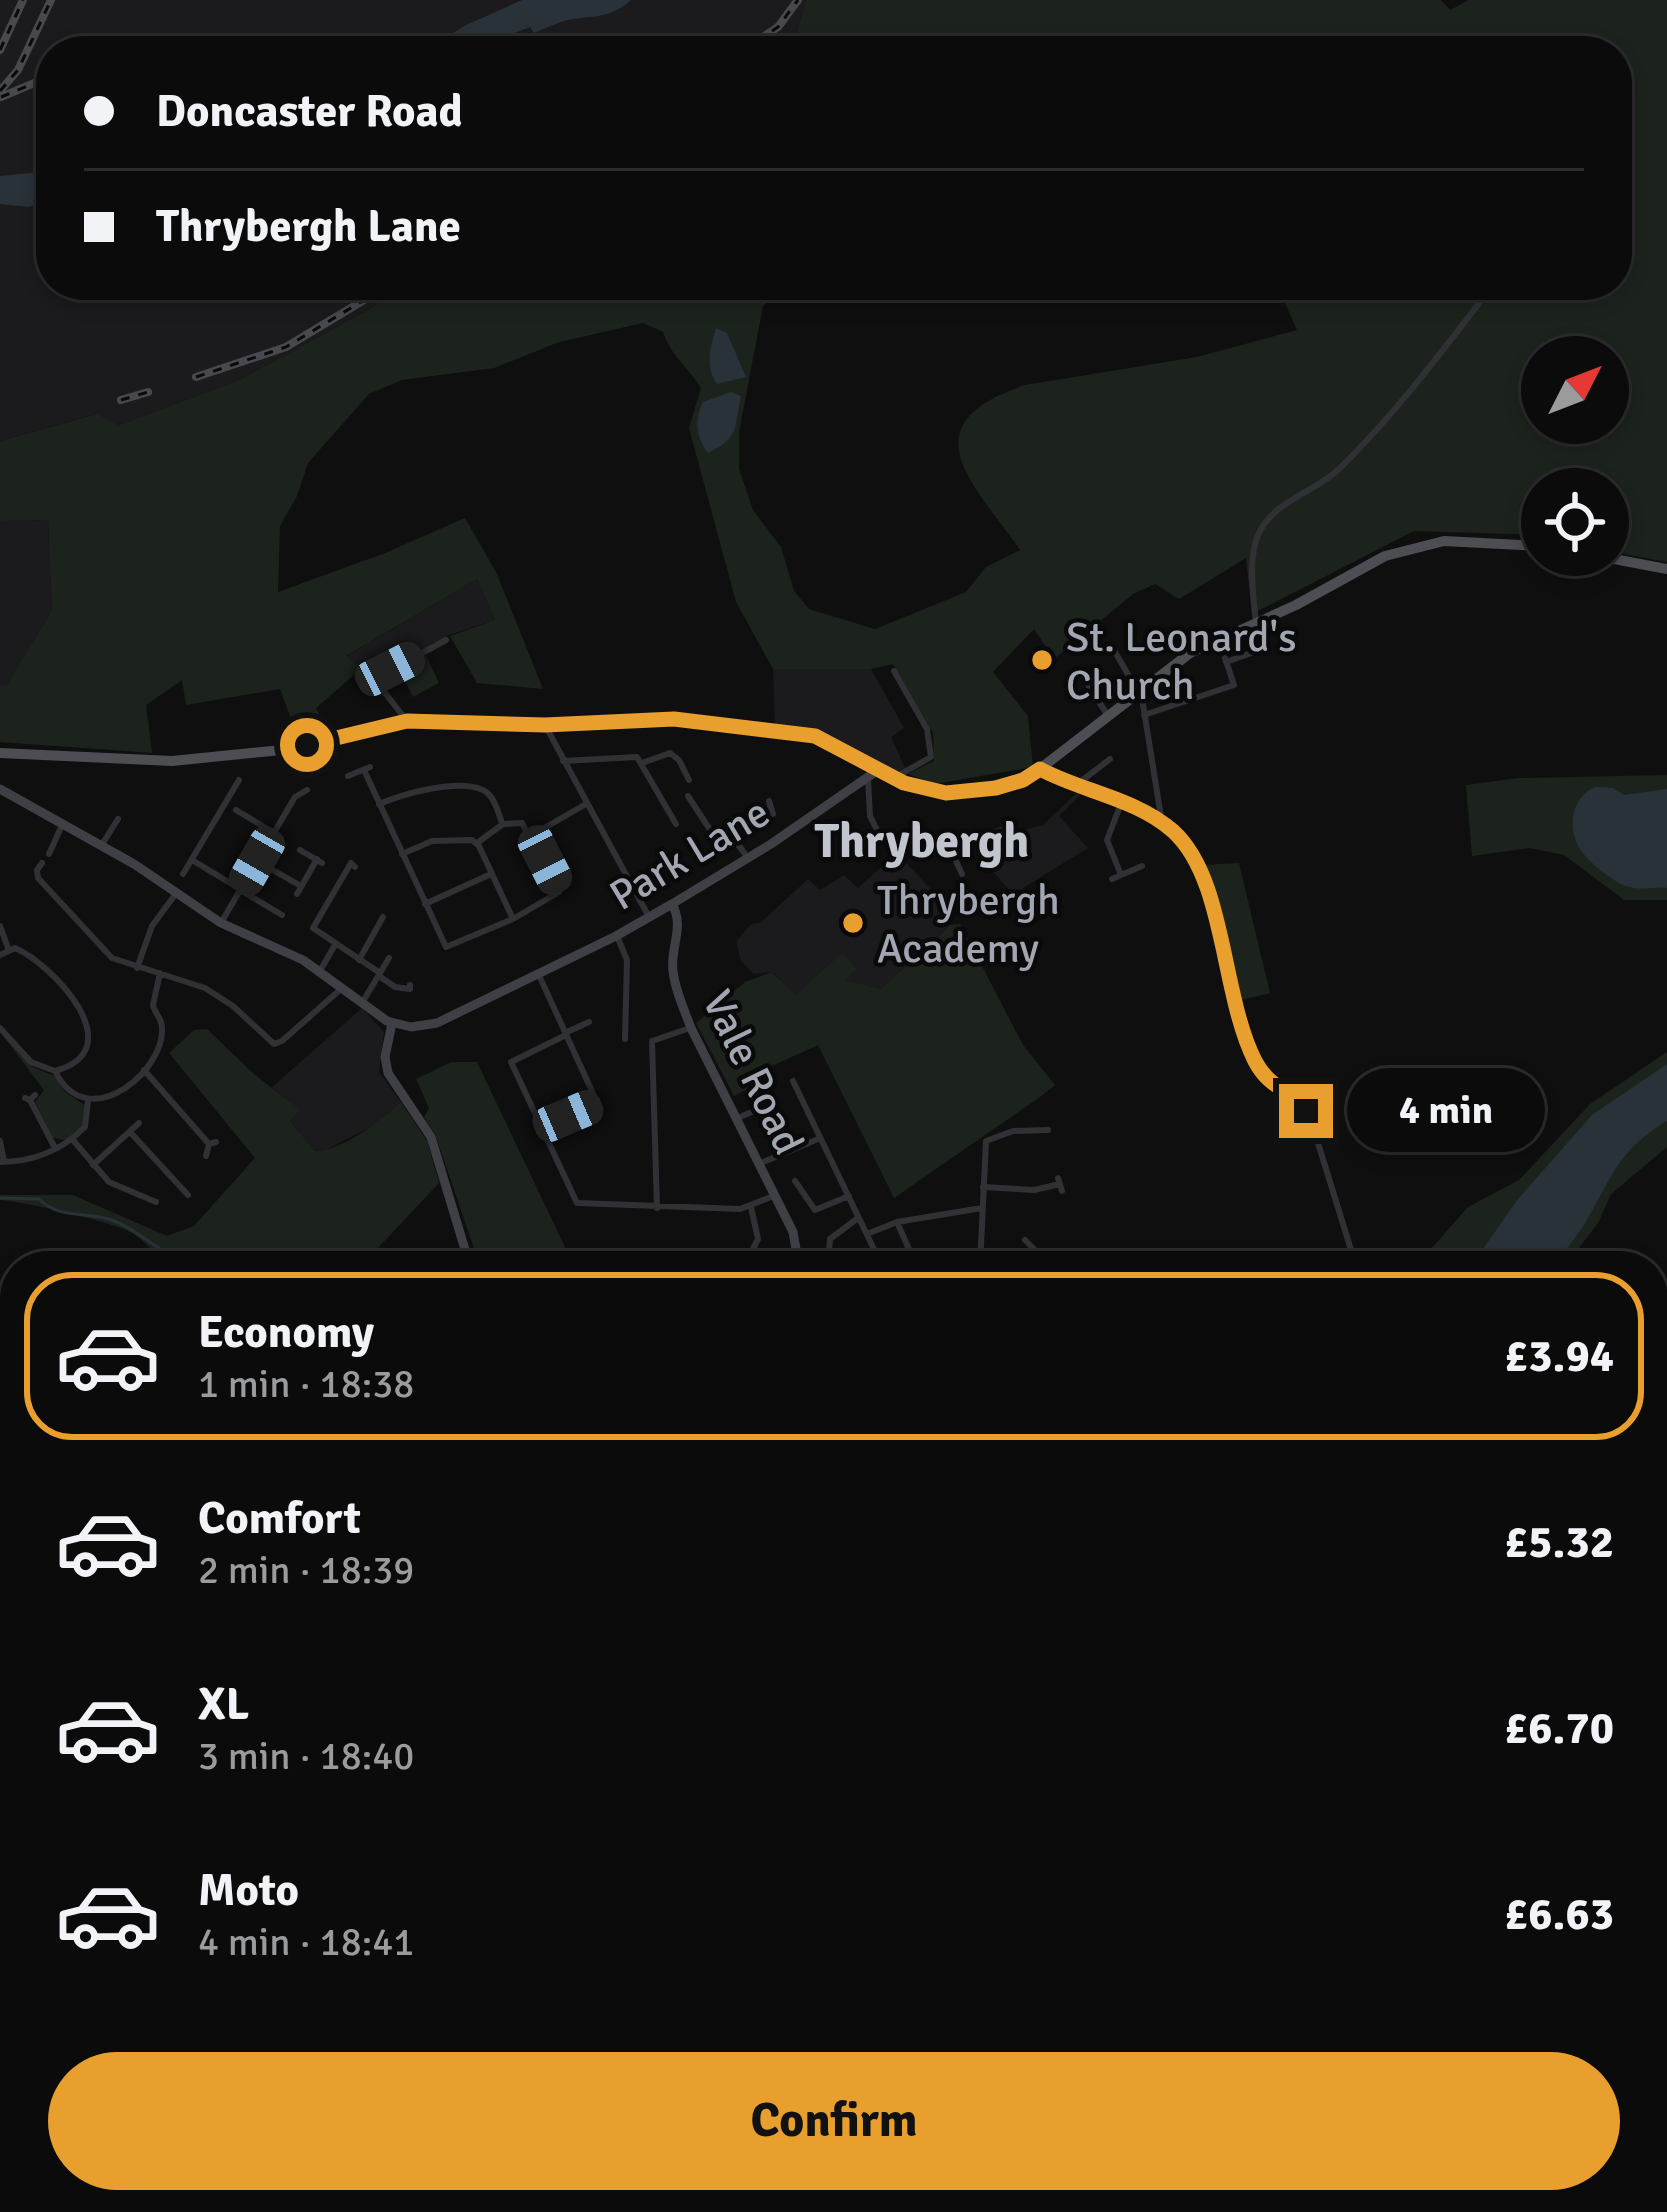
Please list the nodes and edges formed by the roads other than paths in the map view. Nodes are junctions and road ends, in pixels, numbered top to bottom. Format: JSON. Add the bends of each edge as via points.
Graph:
{"nodes":[{"id":1,"x":1482,"y":300,"type":"edge"},
{"id":2,"x":1521,"y":545,"type":"edge"},
{"id":3,"x":1629,"y":562,"type":"edge"},
{"id":4,"x":1667,"y":569,"type":"edge"},
{"id":5,"x":1256,"y":623,"type":"junction"},
{"id":6,"x":446,"y":640,"type":"dead end"},
{"id":7,"x":1112,"y":647,"type":"dead end"},
{"id":8,"x":1257,"y":651,"type":"dead end"},
{"id":9,"x":894,"y":671,"type":"dead end"},
{"id":10,"x":1089,"y":687,"type":"dead end"},
{"id":11,"x":1140,"y":693,"type":"junction"},
{"id":12,"x":1144,"y":715,"type":"junction"},
{"id":13,"x":1108,"y":716,"type":"junction"},
{"id":14,"x":407,"y":721,"type":"junction"},
{"id":15,"x":545,"y":725,"type":"junction"},
{"id":16,"x":0,"y":753,"type":"edge"},
{"id":17,"x":1110,"y":759,"type":"dead end"},
{"id":18,"x":563,"y":761,"type":"junction"},
{"id":19,"x":642,"y":763,"type":"junction"},
{"id":20,"x":1040,"y":769,"type":"junction"},
{"id":21,"x":901,"y":774,"type":"dead end"},
{"id":22,"x":873,"y":775,"type":"junction"},
{"id":23,"x":348,"y":776,"type":"dead end"},
{"id":24,"x":239,"y":780,"type":"dead end"},
{"id":25,"x":689,"y":780,"type":"dead end"},
{"id":26,"x":1079,"y":783,"type":"junction"},
{"id":27,"x":0,"y":789,"type":"edge"},
{"id":28,"x":307,"y":790,"type":"dead end"},
{"id":29,"x":688,"y":796,"type":"dead end"},
{"id":30,"x":1122,"y":801,"type":"junction"},
{"id":31,"x":379,"y":804,"type":"junction"},
{"id":32,"x":586,"y":804,"type":"junction"},
{"id":33,"x":770,"y":808,"type":"dead end"},
{"id":34,"x":236,"y":810,"type":"dead end"},
{"id":35,"x":249,"y":818,"type":"junction"},
{"id":36,"x":118,"y":819,"type":"dead end"},
{"id":37,"x":1162,"y":823,"type":"junction"},
{"id":38,"x":503,"y":824,"type":"junction"},
{"id":39,"x":676,"y":824,"type":"dead end"},
{"id":40,"x":62,"y":825,"type":"junction"},
{"id":41,"x":244,"y":827,"type":"dead end"},
{"id":42,"x":1011,"y":827,"type":"dead end"},
{"id":43,"x":727,"y":830,"type":"junction"},
{"id":44,"x":274,"y":832,"type":"junction"},
{"id":45,"x":532,"y":835,"type":"junction"},
{"id":46,"x":476,"y":843,"type":"junction"},
{"id":47,"x":950,"y":845,"type":"junction"},
{"id":48,"x":101,"y":846,"type":"junction"},
{"id":49,"x":300,"y":850,"type":"dead end"},
{"id":50,"x":49,"y":854,"type":"dead end"},
{"id":51,"x":402,"y":854,"type":"junction"},
{"id":52,"x":748,"y":858,"type":"junction"},
{"id":53,"x":192,"y":860,"type":"junction"},
{"id":54,"x":257,"y":861,"type":"junction"},
{"id":55,"x":42,"y":863,"type":"dead end"},
{"id":56,"x":1142,"y":866,"type":"dead end"},
{"id":57,"x":355,"y":867,"type":"dead end"},
{"id":58,"x":183,"y":874,"type":"dead end"},
{"id":59,"x":491,"y":874,"type":"junction"},
{"id":60,"x":962,"y":874,"type":"dead end"},
{"id":61,"x":241,"y":890,"type":"junction"},
{"id":62,"x":177,"y":892,"type":"junction"},
{"id":63,"x":425,"y":904,"type":"junction"},
{"id":64,"x":672,"y":904,"type":"junction"},
{"id":65,"x":282,"y":915,"type":"dead end"},
{"id":66,"x":649,"y":917,"type":"junction"},
{"id":67,"x":383,"y":918,"type":"dead end"},
{"id":68,"x":513,"y":919,"type":"junction"},
{"id":69,"x":221,"y":923,"type":"junction"},
{"id":70,"x":0,"y":926,"type":"edge"},
{"id":71,"x":616,"y":936,"type":"junction"},
{"id":72,"x":337,"y":942,"type":"junction"},
{"id":73,"x":8,"y":948,"type":"junction"},
{"id":74,"x":0,"y":955,"type":"edge"},
{"id":75,"x":389,"y":958,"type":"dead end"},
{"id":76,"x":359,"y":960,"type":"junction"},
{"id":77,"x":137,"y":968,"type":"junction"},
{"id":78,"x":320,"y":971,"type":"junction"},
{"id":79,"x":160,"y":973,"type":"junction"},
{"id":80,"x":538,"y":973,"type":"junction"},
{"id":81,"x":379,"y":975,"type":"junction"},
{"id":82,"x":410,"y":985,"type":"dead end"},
{"id":83,"x":342,"y":988,"type":"junction"},
{"id":84,"x":362,"y":1003,"type":"junction"},
{"id":85,"x":590,"y":1022,"type":"dead end"},
{"id":86,"x":392,"y":1023,"type":"junction"},
{"id":87,"x":0,"y":1028,"type":"edge"},
{"id":88,"x":691,"y":1028,"type":"junction"},
{"id":89,"x":565,"y":1034,"type":"junction"},
{"id":90,"x":625,"y":1039,"type":"dead end"},
{"id":91,"x":144,"y":1070,"type":"junction"},
{"id":92,"x":55,"y":1071,"type":"junction"},
{"id":93,"x":793,"y":1081,"type":"dead end"},
{"id":94,"x":30,"y":1098,"type":"dead end"},
{"id":95,"x":88,"y":1099,"type":"junction"},
{"id":96,"x":765,"y":1106,"type":"dead end"},
{"id":97,"x":738,"y":1118,"type":"junction"},
{"id":98,"x":1043,"y":1119,"type":"dead end"},
{"id":99,"x":139,"y":1124,"type":"dead end"},
{"id":100,"x":540,"y":1128,"type":"junction"},
{"id":101,"x":130,"y":1132,"type":"junction"},
{"id":102,"x":72,"y":1139,"type":"junction"},
{"id":103,"x":818,"y":1139,"type":"junction"},
{"id":104,"x":0,"y":1142,"type":"edge"},
{"id":105,"x":55,"y":1148,"type":"junction"},
{"id":106,"x":206,"y":1156,"type":"dead end"},
{"id":107,"x":2,"y":1162,"type":"edge"},
{"id":108,"x":761,"y":1163,"type":"junction"},
{"id":109,"x":93,"y":1165,"type":"junction"},
{"id":110,"x":795,"y":1181,"type":"dead end"},
{"id":111,"x":1060,"y":1184,"type":"dead end"},
{"id":112,"x":982,"y":1187,"type":"junction"},
{"id":113,"x":188,"y":1195,"type":"dead end"},
{"id":114,"x":776,"y":1195,"type":"junction"},
{"id":115,"x":849,"y":1196,"type":"junction"},
{"id":116,"x":751,"y":1207,"type":"junction"},
{"id":117,"x":657,"y":1208,"type":"junction"},
{"id":118,"x":982,"y":1208,"type":"junction"},
{"id":119,"x":149,"y":1210,"type":"dead end"},
{"id":120,"x":859,"y":1218,"type":"junction"},
{"id":121,"x":897,"y":1222,"type":"junction"},
{"id":122,"x":867,"y":1234,"type":"junction"},
{"id":123,"x":1025,"y":1240,"type":"dead end"},
{"id":124,"x":465,"y":1251,"type":"edge"},
{"id":125,"x":752,"y":1251,"type":"edge"},
{"id":126,"x":798,"y":1251,"type":"edge"},
{"id":127,"x":829,"y":1251,"type":"edge"},
{"id":128,"x":875,"y":1251,"type":"edge"},
{"id":129,"x":912,"y":1251,"type":"edge"},
{"id":130,"x":980,"y":1251,"type":"edge"},
{"id":131,"x":1036,"y":1251,"type":"edge"},
{"id":132,"x":1352,"y":1251,"type":"edge"}],
"edges":[{"from":1,"to":5,"type":"street","via":[[1337,472],[1268,518],[1256,536]]},
{"from":2,"to":5,"type":"main road","via":[[1415,545]]},
{"from":3,"to":4,"type":"main road"},
{"from":5,"to":11,"type":"main road","via":[[1190,653]]},
{"from":6,"to":14,"type":"street","via":[[382,675],[382,689]]},
{"from":7,"to":11,"type":"street"},
{"from":8,"to":12,"type":"street","via":[[1226,660],[1234,685]]},
{"from":9,"to":21,"type":"street","via":[[927,729],[931,757]]},
{"from":10,"to":13,"type":"street"},
{"from":11,"to":12,"type":"street"},
{"from":11,"to":13,"type":"main road"},
{"from":12,"to":37,"type":"street"},
{"from":13,"to":20,"type":"main road"},
{"from":14,"to":15,"type":"main road"},
{"from":14,"to":16,"type":"main road","via":[[307,745],[172,761]]},
{"from":15,"to":18,"type":"street"},
{"from":15,"to":22,"type":"main road","via":[[674,719],[802,734],[826,739]]},
{"from":17,"to":26,"type":"street"},
{"from":18,"to":19,"type":"street","via":[[630,755]]},
{"from":18,"to":32,"type":"street"},
{"from":19,"to":25,"type":"street","via":[[670,753]]},
{"from":19,"to":39,"type":"street"},
{"from":20,"to":22,"type":"main road","via":[[996,788],[946,793]]},
{"from":20,"to":26,"type":"street"},
{"from":22,"to":47,"type":"street","via":[[870,816],[879,834]]},
{"from":22,"to":52,"type":"street","name":"Park Lane"},
{"from":23,"to":31,"type":"street","via":[[367,768]]},
{"from":24,"to":53,"type":"street"},
{"from":26,"to":30,"type":"street"},
{"from":27,"to":40,"type":"street"},
{"from":28,"to":44,"type":"street"},
{"from":29,"to":43,"type":"street","via":[[717,840]]},
{"from":30,"to":37,"type":"street"},
{"from":30,"to":56,"type":"street","via":[[1107,840],[1116,877]]},
{"from":31,"to":38,"type":"street","via":[[421,788],[478,788],[492,797]]},
{"from":31,"to":51,"type":"street"},
{"from":32,"to":45,"type":"street"},
{"from":32,"to":66,"type":"street"},
{"from":33,"to":43,"type":"street"},
{"from":34,"to":35,"type":"street"},
{"from":35,"to":41,"type":"street"},
{"from":35,"to":44,"type":"street"},
{"from":36,"to":48,"type":"street"},
{"from":37,"to":132,"type":"street","via":[[1198,860],[1244,1036],[1270,1083],[1310,1117]]},
{"from":38,"to":45,"type":"street","via":[[523,823]]},
{"from":38,"to":46,"type":"street"},
{"from":40,"to":48,"type":"street"},
{"from":40,"to":50,"type":"street"},
{"from":42,"to":47,"type":"street"},
{"from":43,"to":52,"type":"street"},
{"from":44,"to":54,"type":"street"},
{"from":45,"to":68,"type":"street","via":[[559,892]]},
{"from":46,"to":51,"type":"street","via":[[444,839]]},
{"from":46,"to":59,"type":"street"},
{"from":47,"to":60,"type":"street"},
{"from":48,"to":62,"type":"street"},
{"from":49,"to":54,"type":"street","via":[[320,861],[299,890]]},
{"from":51,"to":63,"type":"street"},
{"from":52,"to":64,"type":"street","name":"Park Lane"},
{"from":53,"to":58,"type":"street"},
{"from":53,"to":61,"type":"street"},
{"from":54,"to":61,"type":"street"},
{"from":55,"to":77,"type":"street","via":[[38,878],[102,950]]},
{"from":57,"to":72,"type":"street","via":[[313,928]]},
{"from":59,"to":63,"type":"street"},
{"from":59,"to":68,"type":"street"},
{"from":61,"to":65,"type":"street"},
{"from":61,"to":69,"type":"street"},
{"from":62,"to":69,"type":"street"},
{"from":62,"to":77,"type":"street","via":[[149,932]]},
{"from":63,"to":68,"type":"street","via":[[446,947]]},
{"from":64,"to":66,"type":"street","name":"Park Lane"},
{"from":64,"to":88,"type":"street","name":"Vale Road","via":[[679,920],[673,973]]},
{"from":66,"to":71,"type":"street","name":"Park Lane"},
{"from":67,"to":76,"type":"street"},
{"from":69,"to":78,"type":"street"},
{"from":70,"to":73,"type":"street"},
{"from":71,"to":80,"type":"street","name":"Park Lane"},
{"from":71,"to":90,"type":"street","via":[[627,960]]},
{"from":72,"to":76,"type":"street"},
{"from":72,"to":78,"type":"street"},
{"from":73,"to":74,"type":"street"},
{"from":73,"to":92,"type":"street","via":[[39,963],[88,1022],[85,1052]]},
{"from":75,"to":81,"type":"street"},
{"from":76,"to":81,"type":"street"},
{"from":77,"to":79,"type":"street"},
{"from":78,"to":83,"type":"street"},
{"from":79,"to":83,"type":"street","via":[[222,998],[274,1044]]},
{"from":79,"to":91,"type":"street","via":[[152,1005],[159,1036]]},
{"from":80,"to":86,"type":"street","name":"Park Lane","via":[[437,1023]]},
{"from":80,"to":89,"type":"street"},
{"from":81,"to":82,"type":"street","via":[[399,989]]},
{"from":81,"to":84,"type":"street"},
{"from":83,"to":84,"type":"street"},
{"from":84,"to":86,"type":"street"},
{"from":85,"to":89,"type":"street"},
{"from":86,"to":124,"type":"street","via":[[388,1073],[431,1138]]},
{"from":87,"to":92,"type":"street","via":[[31,1062]]},
{"from":88,"to":97,"type":"street","name":"Vale Road"},
{"from":88,"to":117,"type":"street","via":[[652,1041]]},
{"from":89,"to":100,"type":"street","via":[[511,1062]]},
{"from":89,"to":100,"type":"street","via":[[596,1103]]},
{"from":91,"to":95,"type":"street","via":[[112,1096]]},
{"from":91,"to":106,"type":"street","via":[[213,1143]]},
{"from":92,"to":95,"type":"street"},
{"from":93,"to":103,"type":"street"},
{"from":94,"to":105,"type":"street"},
{"from":95,"to":102,"type":"street","via":[[85,1127]]},
{"from":96,"to":97,"type":"street"},
{"from":97,"to":108,"type":"street","name":"Vale Road"},
{"from":98,"to":112,"type":"street","via":[[1046,1130],[986,1141]]},
{"from":99,"to":101,"type":"street"},
{"from":100,"to":117,"type":"street","via":[[577,1203]]},
{"from":101,"to":109,"type":"street"},
{"from":101,"to":113,"type":"street"},
{"from":102,"to":105,"type":"street"},
{"from":102,"to":109,"type":"street"},
{"from":103,"to":108,"type":"street"},
{"from":103,"to":115,"type":"street"},
{"from":104,"to":107,"type":"street"},
{"from":105,"to":107,"type":"street"},
{"from":108,"to":114,"type":"street","name":"Vale Road"},
{"from":109,"to":119,"type":"street","via":[[109,1182],[155,1201]]},
{"from":110,"to":115,"type":"street","via":[[815,1210]]},
{"from":111,"to":112,"type":"street"},
{"from":112,"to":118,"type":"street"},
{"from":114,"to":116,"type":"street"},
{"from":114,"to":126,"type":"street","name":"Vale Road"},
{"from":115,"to":120,"type":"street"},
{"from":116,"to":117,"type":"street"},
{"from":116,"to":125,"type":"street","via":[[758,1239]]},
{"from":118,"to":121,"type":"street"},
{"from":118,"to":130,"type":"street"},
{"from":120,"to":122,"type":"street"},
{"from":120,"to":127,"type":"street","via":[[830,1239]]},
{"from":121,"to":122,"type":"street"},
{"from":121,"to":129,"type":"street"},
{"from":122,"to":128,"type":"street"},
{"from":123,"to":131,"type":"street"}]}
